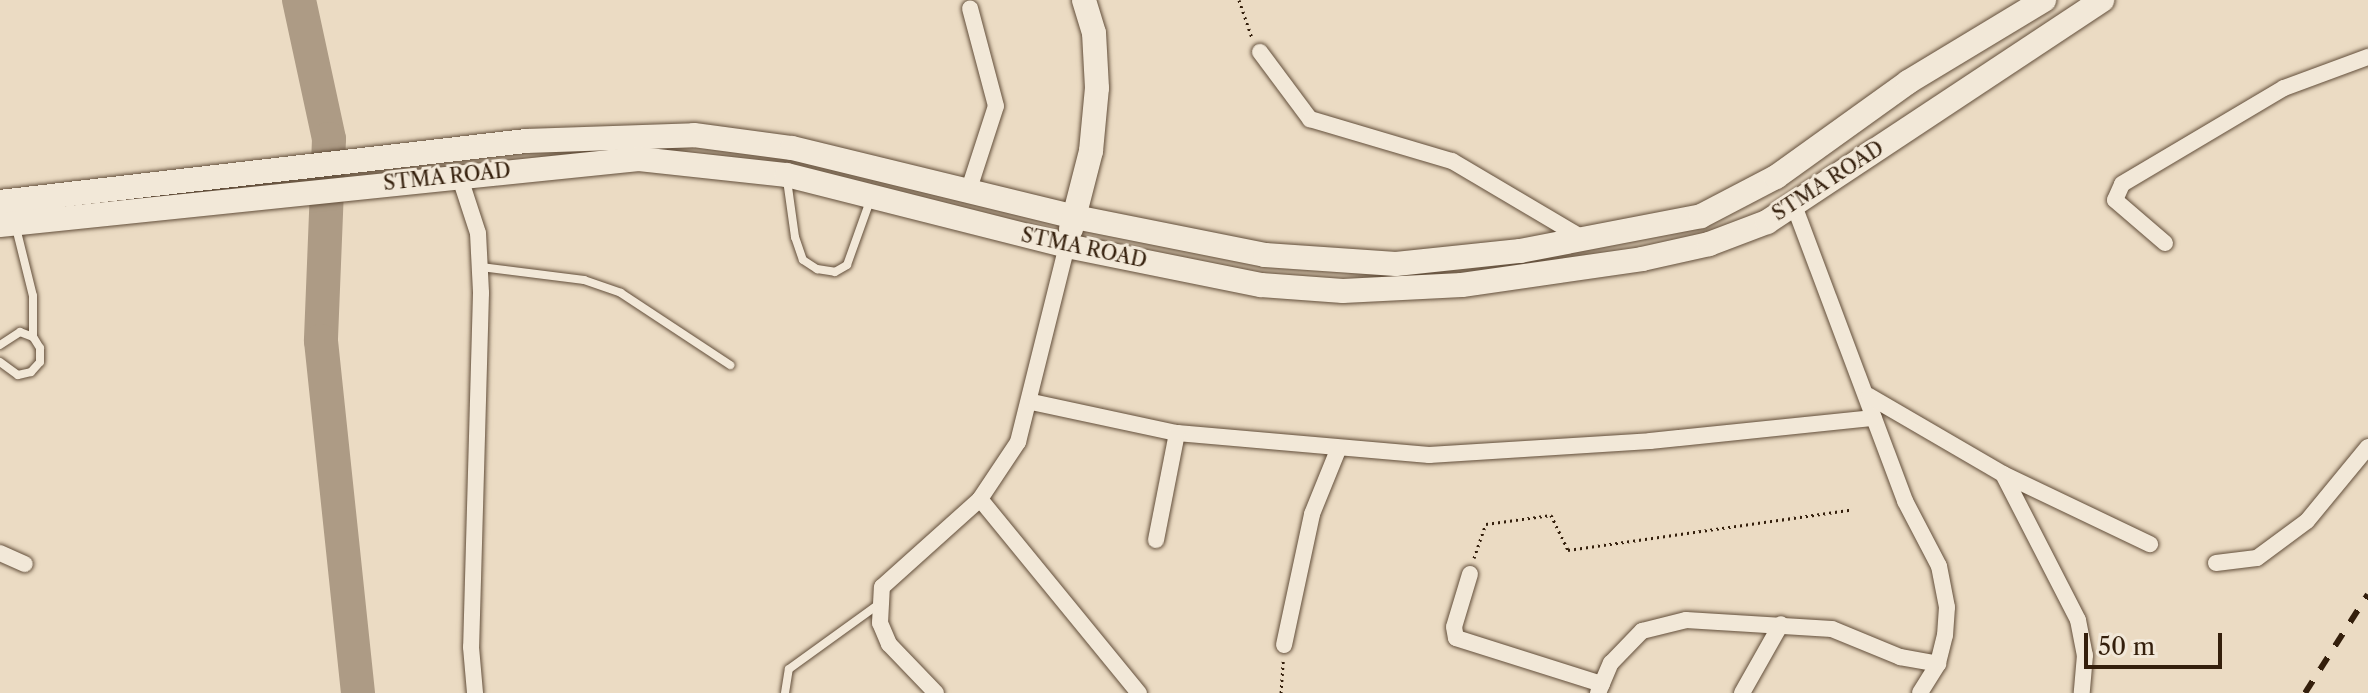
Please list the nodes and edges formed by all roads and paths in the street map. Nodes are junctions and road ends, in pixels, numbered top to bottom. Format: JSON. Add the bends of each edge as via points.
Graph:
{"nodes":[{"id":1,"x":1084,"y":0,"type":"edge"},
{"id":2,"x":1239,"y":0,"type":"edge"},
{"id":3,"x":2044,"y":0,"type":"edge"},
{"id":4,"x":2102,"y":0,"type":"edge"},
{"id":5,"x":970,"y":8,"type":"dead end"},
{"id":6,"x":1260,"y":52,"type":"joint"},
{"id":7,"x":2368,"y":57,"type":"edge"},
{"id":8,"x":459,"y":175,"type":"junction"},
{"id":9,"x":787,"y":175,"type":"junction"},
{"id":10,"x":969,"y":189,"type":"junction"},
{"id":11,"x":871,"y":197,"type":"junction"},
{"id":12,"x":0,"y":202,"type":"edge"},
{"id":13,"x":1795,"y":208,"type":"junction"},
{"id":14,"x":1075,"y":217,"type":"junction"},
{"id":15,"x":7,"y":224,"type":"edge"},
{"id":16,"x":1584,"y":240,"type":"junction"},
{"id":17,"x":2165,"y":243,"type":"dead end"},
{"id":18,"x":1067,"y":246,"type":"junction"},
{"id":19,"x":480,"y":267,"type":"junction"},
{"id":20,"x":33,"y":337,"type":"junction"},
{"id":21,"x":0,"y":345,"type":"edge"},
{"id":22,"x":0,"y":362,"type":"edge"},
{"id":23,"x":730,"y":365,"type":"dead end"},
{"id":24,"x":1869,"y":396,"type":"junction"},
{"id":25,"x":1032,"y":402,"type":"junction"},
{"id":26,"x":1874,"y":418,"type":"junction"},
{"id":27,"x":1177,"y":433,"type":"junction"},
{"id":28,"x":2368,"y":447,"type":"edge"},
{"id":29,"x":1338,"y":450,"type":"junction"},
{"id":30,"x":2003,"y":474,"type":"junction"},
{"id":31,"x":980,"y":499,"type":"junction"},
{"id":32,"x":1850,"y":510,"type":"dead end"},
{"id":33,"x":1156,"y":540,"type":"dead end"},
{"id":34,"x":2150,"y":544,"type":"dead end"},
{"id":35,"x":0,"y":553,"type":"edge"},
{"id":36,"x":2216,"y":563,"type":"dead end"},
{"id":37,"x":25,"y":564,"type":"dead end"},
{"id":38,"x":1470,"y":574,"type":"joint"},
{"id":39,"x":879,"y":604,"type":"junction"},
{"id":40,"x":1781,"y":624,"type":"junction"},
{"id":41,"x":1284,"y":645,"type":"joint"},
{"id":42,"x":1938,"y":664,"type":"junction"},
{"id":43,"x":1600,"y":689,"type":"edge"},
{"id":44,"x":475,"y":693,"type":"edge"},
{"id":45,"x":785,"y":693,"type":"edge"},
{"id":46,"x":936,"y":693,"type":"edge"},
{"id":47,"x":1139,"y":693,"type":"edge"},
{"id":48,"x":1281,"y":693,"type":"edge"},
{"id":49,"x":1742,"y":693,"type":"edge"},
{"id":50,"x":1920,"y":693,"type":"edge"},
{"id":51,"x":2082,"y":693,"type":"edge"}],
"edges":[{"from":1,"to":14,"type":"main road","via":[[1094,33],[1097,88],[1091,151]]},
{"from":2,"to":6,"type":"path"},
{"from":3,"to":16,"type":"main road","name":"STMA ROAD","via":[[1908,82],[1776,177],[1701,216]]},
{"from":4,"to":13,"type":"main road","name":"STMA ROAD","via":[[1929,111]]},
{"from":5,"to":10,"type":"street","via":[[996,106]]},
{"from":6,"to":16,"type":"street","via":[[1299,111],[1310,119],[1452,161]]},
{"from":7,"to":17,"type":"street","via":[[2284,88],[2122,184],[2115,200]]},
{"from":8,"to":9,"type":"main road","name":"STMA ROAD","via":[[639,159]]},
{"from":8,"to":15,"type":"main road","name":"STMA ROAD"},
{"from":8,"to":19,"type":"street","via":[[478,233]]},
{"from":9,"to":11,"type":"main road","name":"STMA ROAD"},
{"from":9,"to":11,"type":"lane","via":[[795,237],[803,260],[817,269],[835,272],[847,265]]},
{"from":10,"to":12,"type":"main road","name":"STMA ROAD","via":[[792,148],[694,135],[575,137]]},
{"from":10,"to":14,"type":"main road","name":"STMA ROAD"},
{"from":11,"to":18,"type":"main road","name":"STMA ROAD"},
{"from":13,"to":18,"type":"main road","name":"STMA ROAD","via":[[1709,244],[1642,259],[1398,290],[1261,285]]},
{"from":13,"to":24,"type":"street"},
{"from":14,"to":16,"type":"main road","name":"STMA ROAD","via":[[1265,255],[1341,263],[1396,264]]},
{"from":14,"to":18,"type":"main road"},
{"from":15,"to":20,"type":"lane","via":[[33,296]]},
{"from":18,"to":25,"type":"street"},
{"from":19,"to":23,"type":"lane","via":[[584,280],[621,293]]},
{"from":19,"to":44,"type":"street"},
{"from":20,"to":21,"type":"lane","via":[[20,332]]},
{"from":20,"to":22,"type":"lane","via":[[40,362],[31,372],[18,375]]},
{"from":24,"to":26,"type":"street"},
{"from":24,"to":30,"type":"street"},
{"from":25,"to":27,"type":"street"},
{"from":25,"to":31,"type":"street","via":[[1018,442]]},
{"from":26,"to":29,"type":"street","via":[[1516,452]]},
{"from":26,"to":42,"type":"street","via":[[1905,501],[1939,566],[1947,607]]},
{"from":27,"to":29,"type":"street"},
{"from":27,"to":33,"type":"street"},
{"from":28,"to":36,"type":"street","via":[[2307,521],[2257,558]]},
{"from":29,"to":41,"type":"street","via":[[1312,514]]},
{"from":30,"to":34,"type":"street"},
{"from":30,"to":51,"type":"street","via":[[2078,620],[2085,655]]},
{"from":31,"to":39,"type":"street","via":[[882,587]]},
{"from":31,"to":47,"type":"street"},
{"from":32,"to":38,"type":"path","via":[[1568,550],[1551,515],[1486,524]]},
{"from":35,"to":37,"type":"street"},
{"from":38,"to":43,"type":"street","via":[[1454,627],[1456,638]]},
{"from":39,"to":45,"type":"lane","via":[[789,669]]},
{"from":39,"to":46,"type":"street","via":[[889,644]]},
{"from":40,"to":42,"type":"street","via":[[1832,629],[1900,657]]},
{"from":40,"to":43,"type":"street","via":[[1686,620],[1642,631],[1611,663]]},
{"from":40,"to":49,"type":"street"},
{"from":41,"to":48,"type":"path"},
{"from":42,"to":50,"type":"street"}]}
